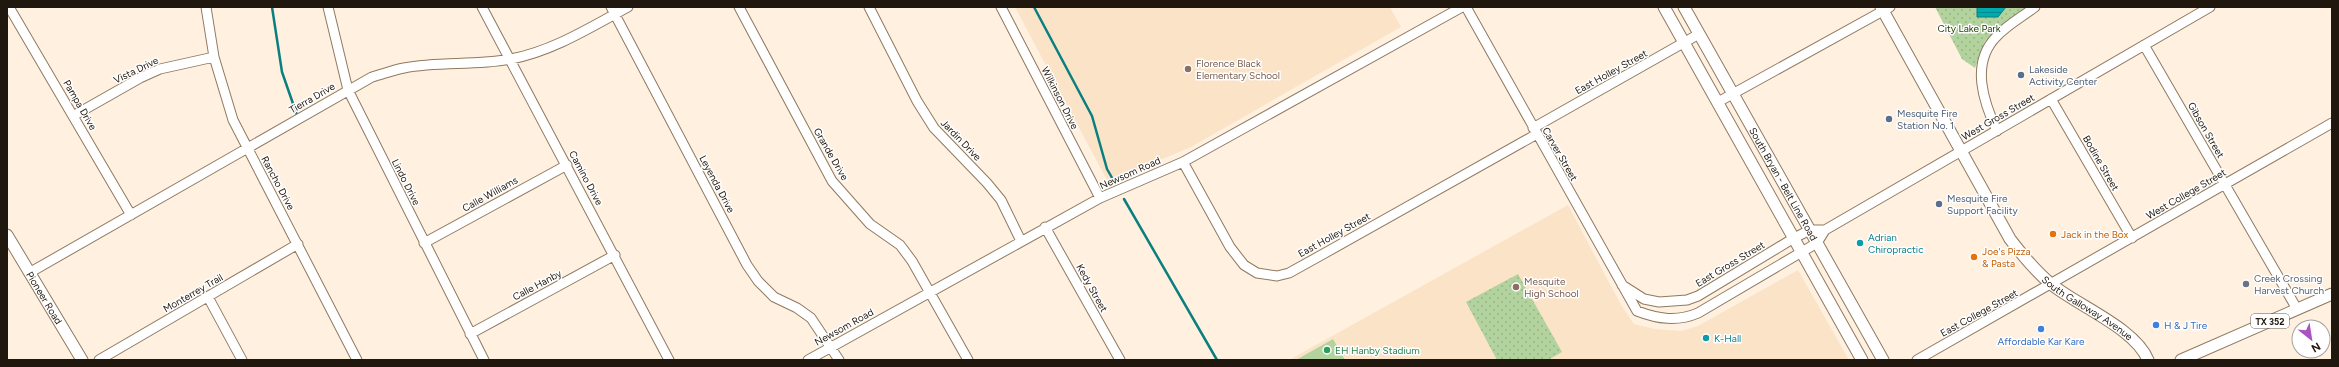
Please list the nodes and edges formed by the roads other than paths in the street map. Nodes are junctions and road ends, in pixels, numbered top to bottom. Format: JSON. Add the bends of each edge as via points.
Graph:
{"nodes":[{"id":1,"x":9,"y":7,"type":"edge"},
{"id":2,"x":206,"y":7,"type":"edge"},
{"id":3,"x":328,"y":7,"type":"edge"},
{"id":4,"x":482,"y":7,"type":"edge"},
{"id":5,"x":628,"y":7,"type":"edge"},
{"id":6,"x":739,"y":7,"type":"edge"},
{"id":7,"x":869,"y":7,"type":"edge"},
{"id":8,"x":1001,"y":7,"type":"edge"},
{"id":9,"x":1462,"y":7,"type":"edge"},
{"id":10,"x":1466,"y":7,"type":"edge"},
{"id":11,"x":1664,"y":7,"type":"edge"},
{"id":12,"x":1684,"y":7,"type":"edge"},
{"id":13,"x":2035,"y":7,"type":"edge"},
{"id":14,"x":2210,"y":7,"type":"edge"},
{"id":15,"x":1885,"y":8,"type":"edge"},
{"id":16,"x":613,"y":10,"type":"edge"},
{"id":17,"x":1699,"y":34,"type":"junction"},
{"id":18,"x":1684,"y":43,"type":"junction"},
{"id":19,"x":2144,"y":45,"type":"junction"},
{"id":20,"x":214,"y":57,"type":"junction"},
{"id":21,"x":511,"y":59,"type":"junction"},
{"id":22,"x":348,"y":90,"type":"junction"},
{"id":23,"x":1733,"y":94,"type":"junction"},
{"id":24,"x":2051,"y":99,"type":"junction"},
{"id":25,"x":1718,"y":102,"type":"junction"},
{"id":26,"x":73,"y":116,"type":"junction"},
{"id":27,"x":2332,"y":123,"type":"edge"},
{"id":28,"x":1535,"y":131,"type":"junction"},
{"id":29,"x":1997,"y":132,"type":"junction"},
{"id":30,"x":247,"y":148,"type":"junction"},
{"id":31,"x":1963,"y":150,"type":"junction"},
{"id":32,"x":1184,"y":162,"type":"junction"},
{"id":33,"x":567,"y":165,"type":"junction"},
{"id":34,"x":1776,"y":169,"type":"junction"},
{"id":35,"x":1760,"y":177,"type":"junction"},
{"id":36,"x":2225,"y":185,"type":"junction"},
{"id":37,"x":1100,"y":198,"type":"junction"},
{"id":38,"x":131,"y":214,"type":"junction"},
{"id":39,"x":1045,"y":228,"type":"junction"},
{"id":40,"x":1810,"y":230,"type":"junction"},
{"id":41,"x":1825,"y":230,"type":"junction"},
{"id":42,"x":7,"y":235,"type":"edge"},
{"id":43,"x":1794,"y":238,"type":"junction"},
{"id":44,"x":2132,"y":238,"type":"junction"},
{"id":45,"x":1021,"y":241,"type":"junction"},
{"id":46,"x":424,"y":243,"type":"junction"},
{"id":47,"x":1817,"y":243,"type":"junction"},
{"id":48,"x":298,"y":244,"type":"junction"},
{"id":49,"x":1802,"y":251,"type":"junction"},
{"id":50,"x":615,"y":255,"type":"junction"},
{"id":51,"x":29,"y":273,"type":"junction"},
{"id":52,"x":1622,"y":285,"type":"junction"},
{"id":53,"x":2052,"y":285,"type":"junction"},
{"id":54,"x":930,"y":292,"type":"junction"},
{"id":55,"x":2332,"y":294,"type":"edge"},
{"id":56,"x":208,"y":297,"type":"junction"},
{"id":57,"x":2297,"y":309,"type":"junction"},
{"id":58,"x":470,"y":334,"type":"junction"},
{"id":59,"x":832,"y":347,"type":"junction"},
{"id":60,"x":82,"y":360,"type":"edge"},
{"id":61,"x":98,"y":360,"type":"edge"},
{"id":62,"x":242,"y":360,"type":"edge"},
{"id":63,"x":357,"y":360,"type":"edge"},
{"id":64,"x":484,"y":360,"type":"edge"},
{"id":65,"x":669,"y":360,"type":"edge"},
{"id":66,"x":808,"y":360,"type":"edge"},
{"id":67,"x":839,"y":360,"type":"edge"},
{"id":68,"x":968,"y":360,"type":"edge"},
{"id":69,"x":1120,"y":360,"type":"edge"},
{"id":70,"x":1862,"y":360,"type":"edge"},
{"id":71,"x":1883,"y":360,"type":"edge"},
{"id":72,"x":1918,"y":360,"type":"edge"},
{"id":73,"x":2148,"y":360,"type":"edge"},
{"id":74,"x":2181,"y":360,"type":"edge"}],
"edges":[{"from":1,"to":26,"type":"street","name":"Pampa Drive"},
{"from":2,"to":20,"type":"street","name":"Rancho Drive"},
{"from":3,"to":22,"type":"street","name":"Lindo Drive"},
{"from":4,"to":21,"type":"street","name":"Camino Drive"},
{"from":5,"to":16,"type":"street","name":"Tierra Drive"},
{"from":6,"to":54,"type":"street","name":"Grande Drive","via":[[832,181],[870,224],[900,245]]},
{"from":7,"to":45,"type":"street","name":"Jardin Drive","via":[[917,101],[934,128],[987,182],[1001,200]]},
{"from":8,"to":37,"type":"street","name":"Wilkinson Drive"},
{"from":9,"to":32,"type":"street","name":"Newsom Road"},
{"from":10,"to":28,"type":"street","name":"Carver Street"},
{"from":11,"to":18,"type":"main road","name":"South Bryan - Belt Line Road"},
{"from":12,"to":17,"type":"main road","name":"South Bryan - Belt Line Road"},
{"from":13,"to":29,"type":"street","via":[[1995,37],[1988,47],[1981,70],[1982,94]]},
{"from":14,"to":19,"type":"street","name":"West Gross Street"},
{"from":15,"to":23,"type":"street"},
{"from":15,"to":31,"type":"main road","name":"South Galloway Avenue"},
{"from":16,"to":21,"type":"street","name":"Tierra Drive","via":[[538,52]]},
{"from":16,"to":59,"type":"street","name":"Leyenda Drive","via":[[751,270],[774,297],[811,318]]},
{"from":17,"to":18,"type":"street","name":"East Holley Street"},
{"from":17,"to":23,"type":"main road","name":"South Bryan - Belt Line Road"},
{"from":18,"to":25,"type":"main road","name":"South Bryan - Belt Line Road"},
{"from":18,"to":28,"type":"street","name":"East Holley Street"},
{"from":19,"to":24,"type":"street","name":"West Gross Street"},
{"from":19,"to":36,"type":"street","name":"Gibson Street"},
{"from":20,"to":26,"type":"street","name":"Vista Drive","via":[[160,69]]},
{"from":20,"to":30,"type":"street","name":"Rancho Drive","via":[[227,105]]},
{"from":21,"to":22,"type":"street","name":"Tierra Drive","via":[[405,68],[372,77]]},
{"from":21,"to":33,"type":"street","name":"Camino Drive"},
{"from":22,"to":30,"type":"street","name":"Tierra Drive"},
{"from":22,"to":46,"type":"street","name":"Lindo Drive"},
{"from":23,"to":25,"type":"street"},
{"from":23,"to":34,"type":"main road","name":"South Bryan - Belt Line Road"},
{"from":24,"to":29,"type":"street","name":"West Gross Street"},
{"from":24,"to":44,"type":"street","name":"Bodine Street"},
{"from":25,"to":35,"type":"main road","name":"South Bryan - Belt Line Road"},
{"from":26,"to":38,"type":"street","name":"Pampa Drive"},
{"from":27,"to":36,"type":"street","name":"West College Street"},
{"from":28,"to":32,"type":"street","name":"East Holley Street","via":[[1325,253],[1289,273],[1277,276],[1257,273],[1244,265],[1230,247]]},
{"from":28,"to":52,"type":"street","name":"Carver Street"},
{"from":29,"to":31,"type":"street","name":"West Gross Street"},
{"from":30,"to":38,"type":"street","name":"Tierra Drive"},
{"from":30,"to":48,"type":"street","name":"Rancho Drive"},
{"from":31,"to":41,"type":"street"},
{"from":31,"to":53,"type":"main road","name":"South Galloway Avenue","via":[[2010,239],[2032,267]]},
{"from":32,"to":37,"type":"street","name":"Newsom Road"},
{"from":33,"to":46,"type":"street","name":"Calle Williams"},
{"from":33,"to":50,"type":"street","name":"Camino Drive"},
{"from":34,"to":35,"type":"main road"},
{"from":34,"to":40,"type":"main road","name":"South Bryan - Belt Line Road"},
{"from":35,"to":43,"type":"main road","name":"South Bryan - Belt Line Road"},
{"from":36,"to":44,"type":"street","name":"West College Street"},
{"from":36,"to":57,"type":"street","name":"Gibson Street"},
{"from":37,"to":39,"type":"street","name":"Newsom Road"},
{"from":38,"to":51,"type":"street","name":"Tierra Drive"},
{"from":39,"to":45,"type":"street","name":"Newsom Road"},
{"from":39,"to":69,"type":"street","name":"Kedy Street"},
{"from":40,"to":41,"type":"street","name":"East Gross Street"},
{"from":40,"to":43,"type":"street","name":"East Gross Street"},
{"from":40,"to":47,"type":"main road","name":"South Bryan - Belt Line Road"},
{"from":41,"to":47,"type":"street"},
{"from":42,"to":51,"type":"main road","name":"Pioneer Road"},
{"from":43,"to":49,"type":"main road","name":"South Bryan - Belt Line Road"},
{"from":43,"to":52,"type":"street","name":"East Gross Street","via":[[1698,296],[1687,300],[1644,300]]},
{"from":44,"to":53,"type":"street","name":"West College Street"},
{"from":45,"to":54,"type":"street","name":"Newsom Road"},
{"from":46,"to":58,"type":"street","name":"Lindo Drive"},
{"from":47,"to":49,"type":"street"},
{"from":47,"to":71,"type":"main road","name":"South Bryan - Belt Line Road"},
{"from":48,"to":56,"type":"street","name":"Monterrey Trail"},
{"from":48,"to":63,"type":"street","name":"Rancho Drive"},
{"from":49,"to":52,"type":"street","name":"Carver Street","via":[[1698,314],[1684,319],[1654,317],[1637,311]]},
{"from":49,"to":70,"type":"main road","name":"South Bryan - Belt Line Road"},
{"from":50,"to":58,"type":"street","name":"Calle Hanby"},
{"from":50,"to":65,"type":"street","name":"Camino Drive"},
{"from":51,"to":60,"type":"main road","name":"Pioneer Road"},
{"from":53,"to":72,"type":"street","name":"East College Street"},
{"from":53,"to":73,"type":"main road","name":"South Galloway Avenue","via":[[2123,331],[2146,353]]},
{"from":54,"to":59,"type":"street","name":"Newsom Road"},
{"from":54,"to":68,"type":"street","name":"Grande Drive"},
{"from":55,"to":57,"type":"main road","number":"TX 352"},
{"from":56,"to":61,"type":"street","name":"Monterrey Trail"},
{"from":56,"to":62,"type":"street"},
{"from":57,"to":74,"type":"main road","number":"TX 352"},
{"from":58,"to":64,"type":"street","name":"Lindo Drive"},
{"from":59,"to":66,"type":"street","name":"Newsom Road"},
{"from":59,"to":67,"type":"street","name":"Leyenda Drive"}]}
